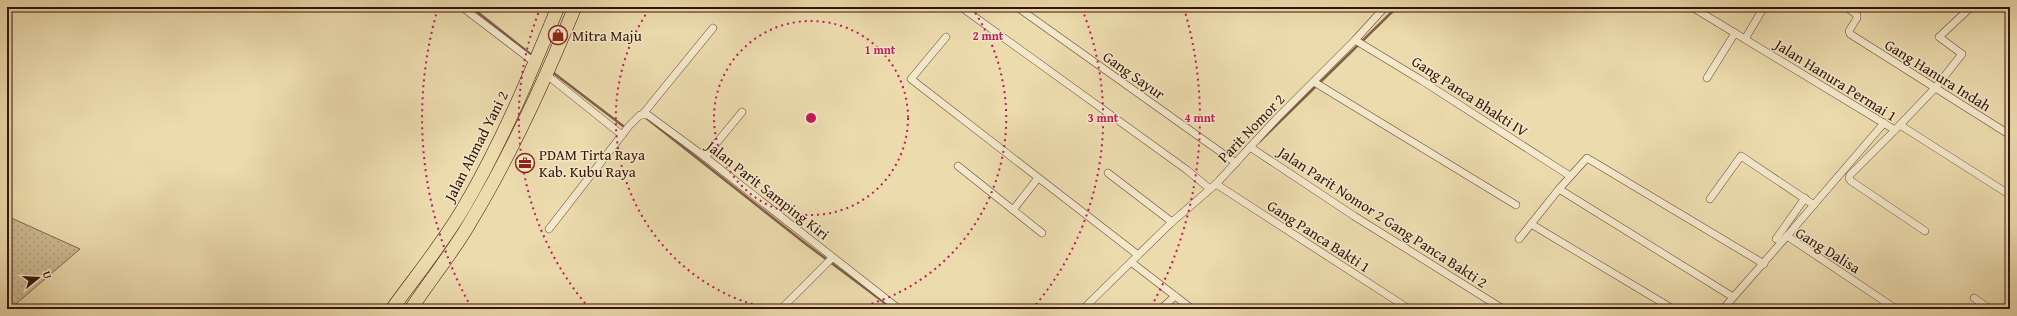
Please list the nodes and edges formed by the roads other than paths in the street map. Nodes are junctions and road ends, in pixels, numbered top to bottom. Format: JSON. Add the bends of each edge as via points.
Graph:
{"nodes":[{"id":1,"x":462,"y":7,"type":"edge"},
{"id":2,"x":558,"y":7,"type":"edge"},
{"id":3,"x":575,"y":7,"type":"edge"},
{"id":4,"x":961,"y":7,"type":"edge"},
{"id":5,"x":1017,"y":7,"type":"edge"},
{"id":6,"x":1385,"y":7,"type":"edge"},
{"id":7,"x":1692,"y":7,"type":"edge"},
{"id":8,"x":1764,"y":7,"type":"edge"},
{"id":9,"x":1846,"y":7,"type":"edge"},
{"id":10,"x":1971,"y":7,"type":"edge"},
{"id":11,"x":713,"y":28,"type":"dead end"},
{"id":12,"x":1735,"y":33,"type":"junction"},
{"id":13,"x":946,"y":37,"type":"dead end"},
{"id":14,"x":1745,"y":39,"type":"junction"},
{"id":15,"x":1355,"y":40,"type":"junction"},
{"id":16,"x":536,"y":59,"type":"junction"},
{"id":17,"x":549,"y":71,"type":"junction"},
{"id":18,"x":1707,"y":78,"type":"dead end"},
{"id":19,"x":1314,"y":82,"type":"junction"},
{"id":20,"x":1936,"y":87,"type":"junction"},
{"id":21,"x":742,"y":112,"type":"dead end"},
{"id":22,"x":642,"y":115,"type":"junction"},
{"id":23,"x":1884,"y":123,"type":"junction"},
{"id":24,"x":1898,"y":128,"type":"junction"},
{"id":25,"x":626,"y":131,"type":"junction"},
{"id":26,"x":2010,"y":135,"type":"edge"},
{"id":27,"x":1250,"y":147,"type":"junction"},
{"id":28,"x":705,"y":157,"type":"junction"},
{"id":29,"x":1236,"y":163,"type":"junction"},
{"id":30,"x":958,"y":166,"type":"dead end"},
{"id":31,"x":1108,"y":172,"type":"dead end"},
{"id":32,"x":1570,"y":176,"type":"junction"},
{"id":33,"x":1038,"y":178,"type":"junction"},
{"id":34,"x":1213,"y":186,"type":"junction"},
{"id":35,"x":1559,"y":189,"type":"junction"},
{"id":36,"x":2010,"y":195,"type":"edge"},
{"id":37,"x":1805,"y":198,"type":"junction"},
{"id":38,"x":1710,"y":199,"type":"dead end"},
{"id":39,"x":1516,"y":205,"type":"dead end"},
{"id":40,"x":1814,"y":205,"type":"junction"},
{"id":41,"x":1013,"y":210,"type":"junction"},
{"id":42,"x":1172,"y":222,"type":"junction"},
{"id":43,"x":1531,"y":224,"type":"junction"},
{"id":44,"x":549,"y":229,"type":"dead end"},
{"id":45,"x":1925,"y":231,"type":"dead end"},
{"id":46,"x":1042,"y":233,"type":"dead end"},
{"id":47,"x":1787,"y":236,"type":"junction"},
{"id":48,"x":1519,"y":239,"type":"dead end"},
{"id":49,"x":1776,"y":239,"type":"dead end"},
{"id":50,"x":1138,"y":255,"type":"junction"},
{"id":51,"x":829,"y":261,"type":"junction"},
{"id":52,"x":1131,"y":262,"type":"junction"},
{"id":53,"x":1764,"y":264,"type":"junction"},
{"id":54,"x":1175,"y":296,"type":"junction"},
{"id":55,"x":1733,"y":297,"type":"junction"},
{"id":56,"x":1974,"y":298,"type":"dead end"},
{"id":57,"x":392,"y":309,"type":"edge"},
{"id":58,"x":411,"y":309,"type":"edge"},
{"id":59,"x":781,"y":309,"type":"edge"},
{"id":60,"x":899,"y":309,"type":"edge"},
{"id":61,"x":1083,"y":309,"type":"edge"},
{"id":62,"x":1161,"y":309,"type":"edge"},
{"id":63,"x":1192,"y":309,"type":"edge"},
{"id":64,"x":1409,"y":309,"type":"edge"},
{"id":65,"x":1503,"y":309,"type":"edge"},
{"id":66,"x":1673,"y":309,"type":"edge"},
{"id":67,"x":1723,"y":309,"type":"edge"},
{"id":68,"x":1896,"y":309,"type":"edge"},
{"id":69,"x":1990,"y":309,"type":"edge"}],
"edges":[{"from":1,"to":16,"type":"street"},
{"from":2,"to":16,"type":"highway","name":"Jalan Ahmad Yani 2"},
{"from":3,"to":17,"type":"highway","name":"Jalan Ahmad Yani 2"},
{"from":4,"to":34,"type":"street","name":"Gang Panca Bakti 1","via":[[1187,170]]},
{"from":5,"to":29,"type":"street","name":"Gang Sayur"},
{"from":6,"to":15,"type":"street","name":"Parit Nomor 2"},
{"from":7,"to":12,"type":"street","name":"Jalan Hanura Permai 1"},
{"from":8,"to":14,"type":"street"},
{"from":9,"to":20,"type":"street","name":"Gang Hanura Indah","via":[[1857,15],[1849,31],[1852,36]]},
{"from":10,"to":20,"type":"street","via":[[1939,37],[1962,54]]},
{"from":11,"to":22,"type":"street"},
{"from":12,"to":14,"type":"street","name":"Jalan Hanura Permai 1"},
{"from":12,"to":18,"type":"street"},
{"from":13,"to":33,"type":"street","via":[[911,79]]},
{"from":14,"to":23,"type":"street","name":"Jalan Hanura Permai 1"},
{"from":15,"to":19,"type":"street","name":"Parit Nomor 2"},
{"from":15,"to":32,"type":"street","name":"Gang Panca Bhakti IV"},
{"from":16,"to":57,"type":"highway","name":"Jalan Ahmad Yani 2","via":[[477,184]]},
{"from":17,"to":25,"type":"street"},
{"from":17,"to":58,"type":"highway","name":"Jalan Ahmad Yani 2","via":[[470,223]]},
{"from":19,"to":27,"type":"street","name":"Parit Nomor 2"},
{"from":19,"to":39,"type":"street"},
{"from":20,"to":24,"type":"street"},
{"from":20,"to":26,"type":"street","name":"Gang Hanura Indah"},
{"from":21,"to":28,"type":"street"},
{"from":22,"to":25,"type":"street"},
{"from":22,"to":28,"type":"street","name":"Jalan Parit Samping Kiri","via":[[652,116]]},
{"from":23,"to":24,"type":"street","name":"Jalan Hanura Permai 1"},
{"from":23,"to":40,"type":"street"},
{"from":24,"to":36,"type":"street"},
{"from":24,"to":45,"type":"street","name":"Jalan Hanura Permai 1","via":[[1849,178]]},
{"from":25,"to":44,"type":"street"},
{"from":27,"to":29,"type":"street","name":"Parit Nomor 2"},
{"from":27,"to":65,"type":"street","name":"Jalan Parit Nomor 2 Gang Panca Bakti 2","via":[[1354,216]]},
{"from":28,"to":51,"type":"street","name":"Jalan Parit Samping Kiri"},
{"from":29,"to":34,"type":"street","name":"Parit Nomor 2"},
{"from":30,"to":41,"type":"street"},
{"from":31,"to":42,"type":"street"},
{"from":32,"to":35,"type":"street"},
{"from":32,"to":53,"type":"street","via":[[1587,158]]},
{"from":33,"to":41,"type":"street"},
{"from":33,"to":50,"type":"street"},
{"from":34,"to":42,"type":"street","name":"Parit Nomor 2"},
{"from":34,"to":64,"type":"street","name":"Gang Panca Bakti 1"},
{"from":35,"to":43,"type":"street"},
{"from":35,"to":55,"type":"street"},
{"from":37,"to":38,"type":"street","via":[[1741,156]]},
{"from":37,"to":40,"type":"street"},
{"from":37,"to":49,"type":"street"},
{"from":40,"to":47,"type":"street"},
{"from":41,"to":46,"type":"street"},
{"from":42,"to":50,"type":"street","name":"Parit Nomor 2"},
{"from":43,"to":48,"type":"street"},
{"from":43,"to":66,"type":"street"},
{"from":47,"to":53,"type":"street","name":"Gang Dalisa"},
{"from":47,"to":68,"type":"street","name":"Gang Dalisa"},
{"from":50,"to":52,"type":"street","name":"Parit Nomor 2"},
{"from":51,"to":59,"type":"street"},
{"from":51,"to":60,"type":"street","name":"Jalan Parit Samping Kiri"},
{"from":52,"to":54,"type":"street"},
{"from":52,"to":61,"type":"street","name":"Parit Nomor 2"},
{"from":53,"to":55,"type":"street","name":"Gang Dalisa"},
{"from":54,"to":62,"type":"street"},
{"from":54,"to":63,"type":"street"},
{"from":55,"to":67,"type":"street","name":"Gang Dalisa"},
{"from":56,"to":69,"type":"street"}]}
